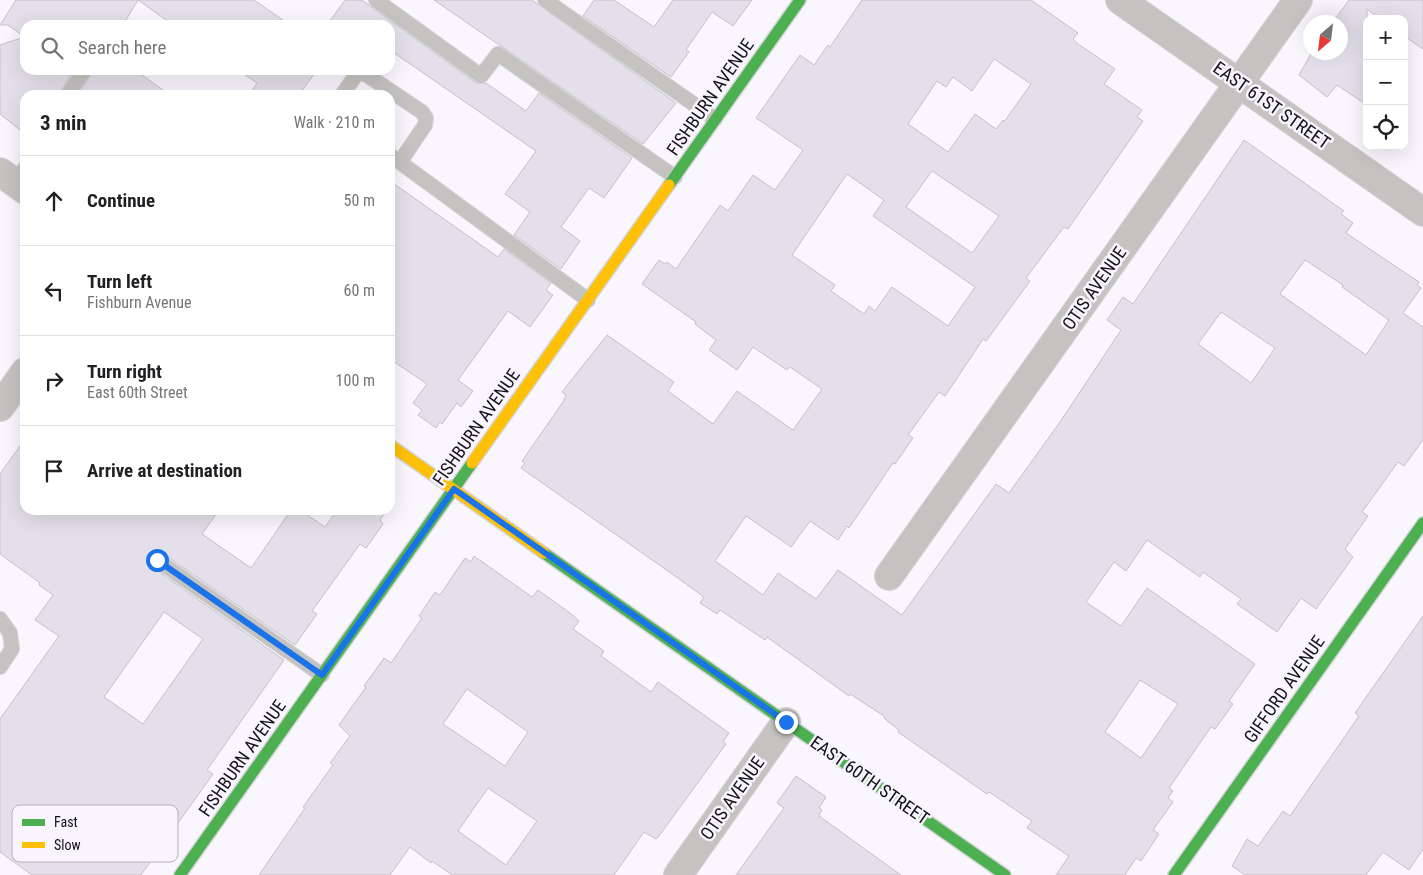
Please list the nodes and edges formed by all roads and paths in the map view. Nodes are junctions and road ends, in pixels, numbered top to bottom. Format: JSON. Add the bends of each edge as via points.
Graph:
{"nodes":[{"id":1,"x":376,"y":0,"type":"edge"},
{"id":2,"x":545,"y":0,"type":"edge"},
{"id":3,"x":800,"y":0,"type":"edge"},
{"id":4,"x":1120,"y":0,"type":"edge"},
{"id":5,"x":1298,"y":0,"type":"edge"},
{"id":6,"x":81,"y":75,"type":"edge"},
{"id":7,"x":356,"y":75,"type":"edge"},
{"id":8,"x":367,"y":75,"type":"edge"},
{"id":9,"x":1240,"y":82,"type":"junction"},
{"id":10,"x":70,"y":90,"type":"edge"},
{"id":11,"x":346,"y":90,"type":"edge"},
{"id":12,"x":389,"y":90,"type":"edge"},
{"id":13,"x":395,"y":94,"type":"edge"},
{"id":14,"x":715,"y":119,"type":"junction"},
{"id":15,"x":395,"y":158,"type":"edge"},
{"id":16,"x":675,"y":177,"type":"junction"},
{"id":17,"x":1423,"y":212,"type":"edge"},
{"id":18,"x":588,"y":300,"type":"junction"},
{"id":19,"x":20,"y":379,"type":"edge"},
{"id":20,"x":0,"y":407,"type":"edge"},
{"id":21,"x":395,"y":448,"type":"edge"},
{"id":22,"x":454,"y":489,"type":"junction"},
{"id":23,"x":1423,"y":523,"type":"edge"},
{"id":24,"x":157,"y":560,"type":"dead end"},
{"id":25,"x":889,"y":576,"type":"dead end"},
{"id":26,"x":0,"y":619,"type":"edge"},
{"id":27,"x":0,"y":667,"type":"edge"},
{"id":28,"x":322,"y":675,"type":"junction"},
{"id":29,"x":786,"y":722,"type":"junction"},
{"id":30,"x":180,"y":875,"type":"edge"},
{"id":31,"x":678,"y":875,"type":"edge"},
{"id":32,"x":1005,"y":875,"type":"edge"},
{"id":33,"x":1174,"y":875,"type":"edge"}],
"edges":[{"from":1,"to":16,"type":"lane","via":[[481,76],[498,54]]},
{"from":2,"to":14,"type":"lane"},
{"from":3,"to":14,"type":"street","name":"FISHBURN AVENUE"},
{"from":4,"to":9,"type":"street","name":"EAST 61ST STREET"},
{"from":5,"to":9,"type":"street","name":"OTIS AVENUE"},
{"from":6,"to":10,"type":"lane"},
{"from":7,"to":11,"type":"lane"},
{"from":8,"to":12,"type":"lane"},
{"from":9,"to":17,"type":"street","name":"EAST 61ST STREET"},
{"from":9,"to":25,"type":"street","name":"OTIS AVENUE"},
{"from":13,"to":15,"type":"lane","via":[[426,118],[425,125]]},
{"from":14,"to":16,"type":"street","name":"FISHBURN AVENUE"},
{"from":15,"to":18,"type":"lane"},
{"from":16,"to":18,"type":"street","name":"FISHBURN AVENUE"},
{"from":18,"to":22,"type":"street","name":"FISHBURN AVENUE"},
{"from":19,"to":20,"type":"street"},
{"from":21,"to":22,"type":"street","name":"EAST 60TH STREET"},
{"from":22,"to":28,"type":"street","name":"FISHBURN AVENUE"},
{"from":22,"to":29,"type":"street","name":"EAST 60TH STREET"},
{"from":23,"to":33,"type":"street","name":"GIFFORD AVENUE"},
{"from":24,"to":28,"type":"lane"},
{"from":26,"to":27,"type":"lane","via":[[10,633],[12,649]]},
{"from":28,"to":30,"type":"street","name":"FISHBURN AVENUE"},
{"from":29,"to":31,"type":"street","name":"OTIS AVENUE"},
{"from":29,"to":32,"type":"street","name":"EAST 60TH STREET"}]}
